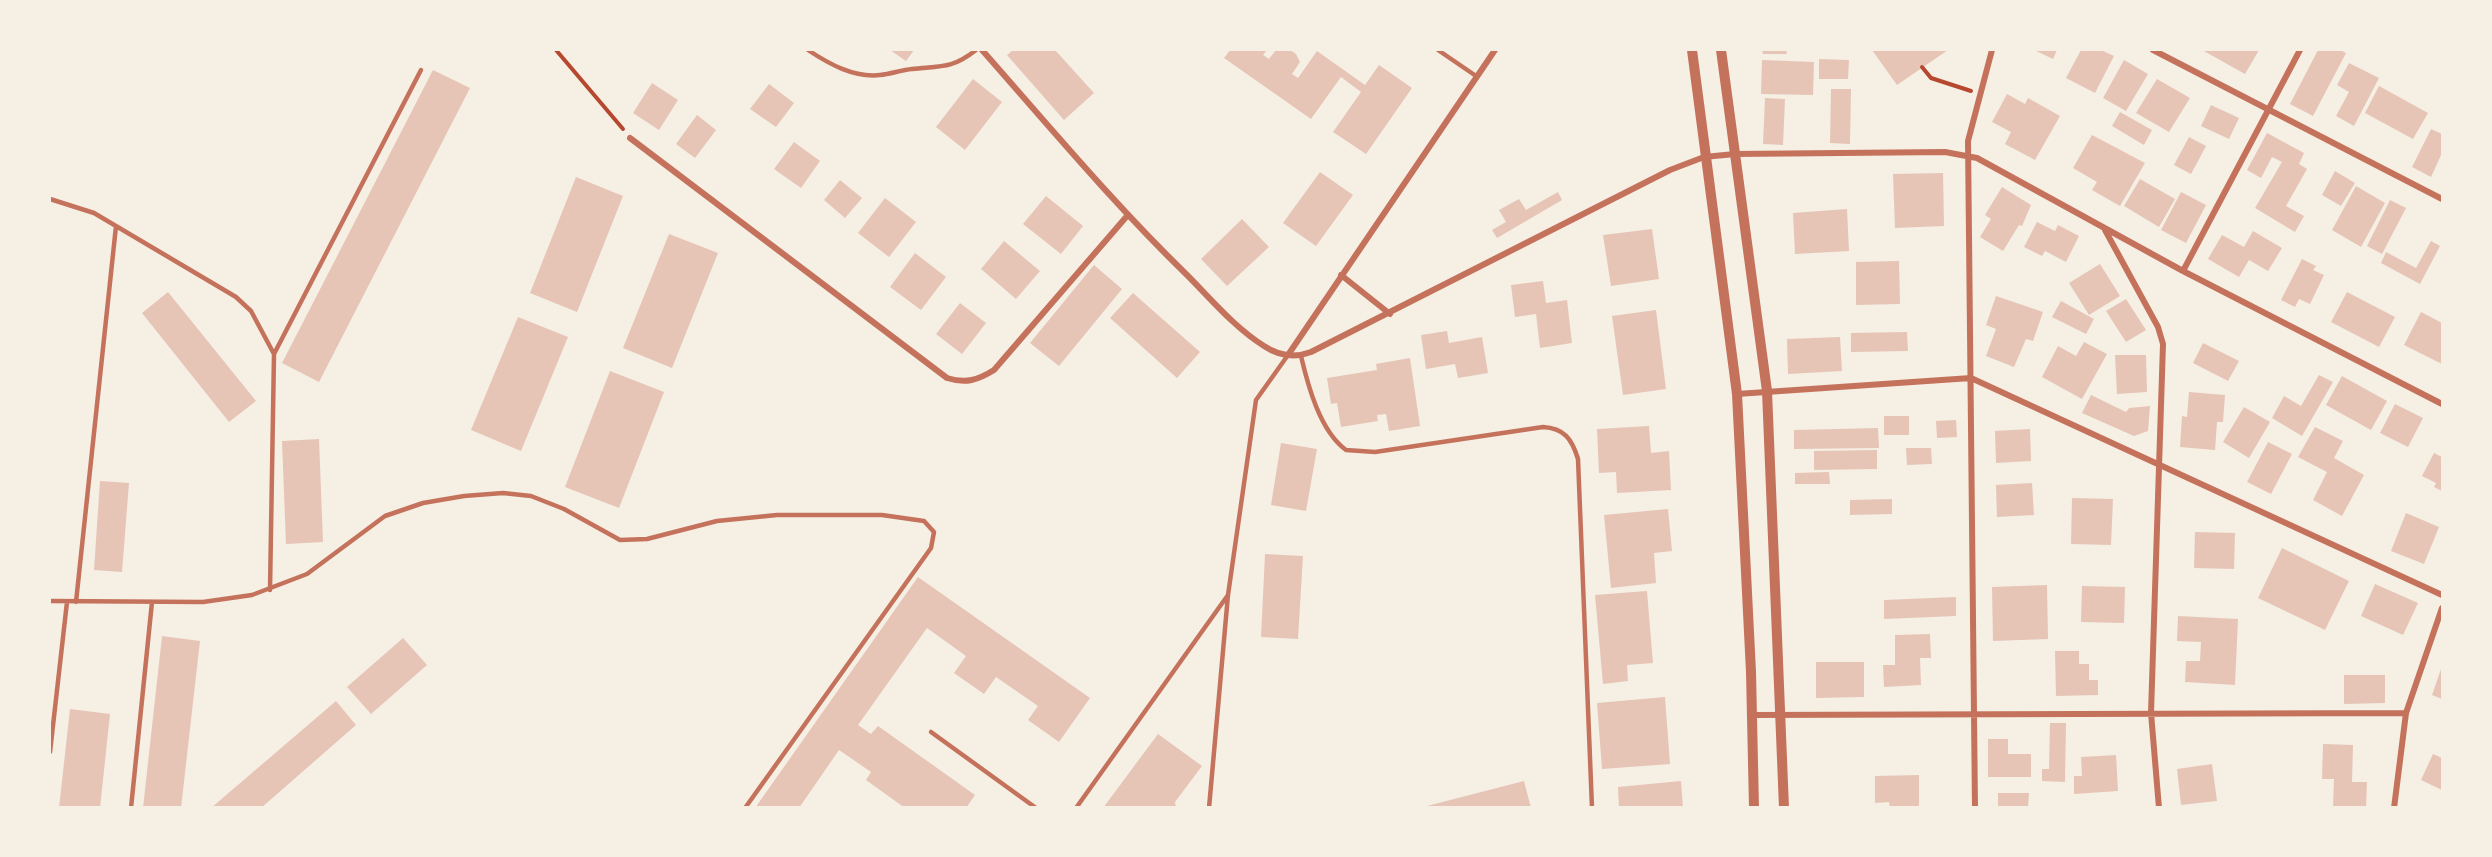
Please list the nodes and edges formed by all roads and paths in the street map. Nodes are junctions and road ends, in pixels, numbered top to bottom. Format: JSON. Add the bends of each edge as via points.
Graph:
{"nodes":[{"id":1,"x":556,"y":50,"type":"edge"},
{"id":2,"x":808,"y":50,"type":"edge"},
{"id":3,"x":976,"y":50,"type":"edge"},
{"id":4,"x":982,"y":50,"type":"edge"},
{"id":5,"x":1438,"y":50,"type":"edge"},
{"id":6,"x":1495,"y":50,"type":"edge"},
{"id":7,"x":1692,"y":50,"type":"edge"},
{"id":8,"x":1721,"y":50,"type":"edge"},
{"id":9,"x":1992,"y":50,"type":"edge"},
{"id":10,"x":2153,"y":50,"type":"edge"},
{"id":11,"x":2300,"y":50,"type":"edge"},
{"id":12,"x":1922,"y":68,"type":"dead end"},
{"id":13,"x":421,"y":70,"type":"dead end"},
{"id":14,"x":1476,"y":76,"type":"junction"},
{"id":15,"x":1979,"y":93,"type":"junction"},
{"id":16,"x":2269,"y":108,"type":"junction"},
{"id":17,"x":630,"y":138,"type":"joint"},
{"id":18,"x":1735,"y":154,"type":"junction"},
{"id":19,"x":1968,"y":155,"type":"junction"},
{"id":20,"x":1704,"y":157,"type":"junction"},
{"id":21,"x":50,"y":199,"type":"edge"},
{"id":22,"x":2442,"y":199,"type":"edge"},
{"id":23,"x":1127,"y":216,"type":"junction"},
{"id":24,"x":116,"y":226,"type":"junction"},
{"id":25,"x":2104,"y":229,"type":"junction"},
{"id":26,"x":2183,"y":271,"type":"junction"},
{"id":27,"x":1341,"y":275,"type":"junction"},
{"id":28,"x":1390,"y":314,"type":"junction"},
{"id":29,"x":274,"y":354,"type":"junction"},
{"id":30,"x":1288,"y":355,"type":"junction"},
{"id":31,"x":1301,"y":356,"type":"junction"},
{"id":32,"x":1971,"y":378,"type":"junction"},
{"id":33,"x":1767,"y":391,"type":"junction"},
{"id":34,"x":1737,"y":393,"type":"junction"},
{"id":35,"x":2442,"y":404,"type":"edge"},
{"id":36,"x":2159,"y":463,"type":"junction"},
{"id":37,"x":270,"y":590,"type":"junction"},
{"id":38,"x":1228,"y":595,"type":"junction"},
{"id":39,"x":2442,"y":595,"type":"edge"},
{"id":40,"x":50,"y":601,"type":"edge"},
{"id":41,"x":67,"y":602,"type":"junction"},
{"id":42,"x":76,"y":602,"type":"junction"},
{"id":43,"x":152,"y":602,"type":"junction"},
{"id":44,"x":2442,"y":608,"type":"edge"},
{"id":45,"x":1975,"y":712,"type":"junction"},
{"id":46,"x":2151,"y":713,"type":"junction"},
{"id":47,"x":2406,"y":713,"type":"junction"},
{"id":48,"x":1752,"y":715,"type":"junction"},
{"id":49,"x":1782,"y":715,"type":"junction"},
{"id":50,"x":931,"y":732,"type":"dead end"},
{"id":51,"x":50,"y":752,"type":"edge"},
{"id":52,"x":131,"y":807,"type":"edge"},
{"id":53,"x":745,"y":807,"type":"edge"},
{"id":54,"x":1036,"y":807,"type":"edge"},
{"id":55,"x":1076,"y":807,"type":"edge"},
{"id":56,"x":1209,"y":807,"type":"edge"},
{"id":57,"x":1592,"y":807,"type":"edge"},
{"id":58,"x":1754,"y":807,"type":"edge"},
{"id":59,"x":1784,"y":807,"type":"edge"},
{"id":60,"x":1975,"y":807,"type":"edge"},
{"id":61,"x":2159,"y":807,"type":"edge"},
{"id":62,"x":2394,"y":807,"type":"edge"}],
"edges":[{"from":1,"to":17,"type":"path"},
{"from":2,"to":3,"type":"lane","via":[[837,67],[868,75],[940,69],[958,63]]},
{"from":4,"to":23,"type":"street"},
{"from":5,"to":14,"type":"lane"},
{"from":6,"to":14,"type":"street"},
{"from":7,"to":20,"type":"street"},
{"from":8,"to":18,"type":"street"},
{"from":9,"to":15,"type":"street"},
{"from":10,"to":16,"type":"street"},
{"from":11,"to":16,"type":"street"},
{"from":12,"to":15,"type":"path","via":[[1931,78]]},
{"from":13,"to":29,"type":"lane"},
{"from":14,"to":27,"type":"street"},
{"from":15,"to":19,"type":"street"},
{"from":16,"to":22,"type":"street"},
{"from":16,"to":26,"type":"street"},
{"from":17,"to":23,"type":"street","via":[[947,378],[957,381],[981,378],[994,370]]},
{"from":18,"to":19,"type":"street"},
{"from":18,"to":20,"type":"street"},
{"from":18,"to":33,"type":"street"},
{"from":19,"to":25,"type":"street"},
{"from":19,"to":32,"type":"street"},
{"from":20,"to":28,"type":"street","via":[[1670,170]]},
{"from":20,"to":34,"type":"street"},
{"from":21,"to":24,"type":"lane","via":[[94,213]]},
{"from":23,"to":30,"type":"street","via":[[1263,346]]},
{"from":24,"to":29,"type":"lane","via":[[236,297],[251,310]]},
{"from":24,"to":42,"type":"lane"},
{"from":25,"to":26,"type":"street"},
{"from":25,"to":36,"type":"street","via":[[2162,334]]},
{"from":26,"to":35,"type":"street"},
{"from":27,"to":28,"type":"street"},
{"from":27,"to":30,"type":"street"},
{"from":28,"to":31,"type":"street"},
{"from":29,"to":37,"type":"lane"},
{"from":30,"to":31,"type":"street"},
{"from":30,"to":38,"type":"lane","via":[[1257,400]]},
{"from":31,"to":57,"type":"lane","via":[[1327,428],[1346,450],[1375,453],[1543,427],[1566,434],[1578,459]]},
{"from":32,"to":33,"type":"street"},
{"from":32,"to":36,"type":"street"},
{"from":32,"to":45,"type":"street"},
{"from":33,"to":34,"type":"street"},
{"from":33,"to":49,"type":"street"},
{"from":34,"to":48,"type":"street"},
{"from":36,"to":39,"type":"street"},
{"from":36,"to":46,"type":"street"},
{"from":37,"to":43,"type":"lane","via":[[213,601]]},
{"from":37,"to":53,"type":"lane","via":[[307,574],[385,516],[423,503],[464,496],[531,496],[620,540],[647,539],[717,521],[755,516],[841,514],[924,521],[934,532],[931,548]]},
{"from":38,"to":55,"type":"lane"},
{"from":38,"to":56,"type":"lane"},
{"from":40,"to":41,"type":"lane"},
{"from":41,"to":42,"type":"lane"},
{"from":41,"to":51,"type":"lane"},
{"from":42,"to":43,"type":"lane"},
{"from":43,"to":52,"type":"lane"},
{"from":44,"to":47,"type":"street"},
{"from":45,"to":46,"type":"street"},
{"from":45,"to":49,"type":"street"},
{"from":45,"to":60,"type":"street"},
{"from":46,"to":47,"type":"street"},
{"from":46,"to":61,"type":"street"},
{"from":47,"to":62,"type":"street"},
{"from":48,"to":49,"type":"street"},
{"from":48,"to":58,"type":"street"},
{"from":49,"to":59,"type":"street"},
{"from":50,"to":54,"type":"lane"}]}
